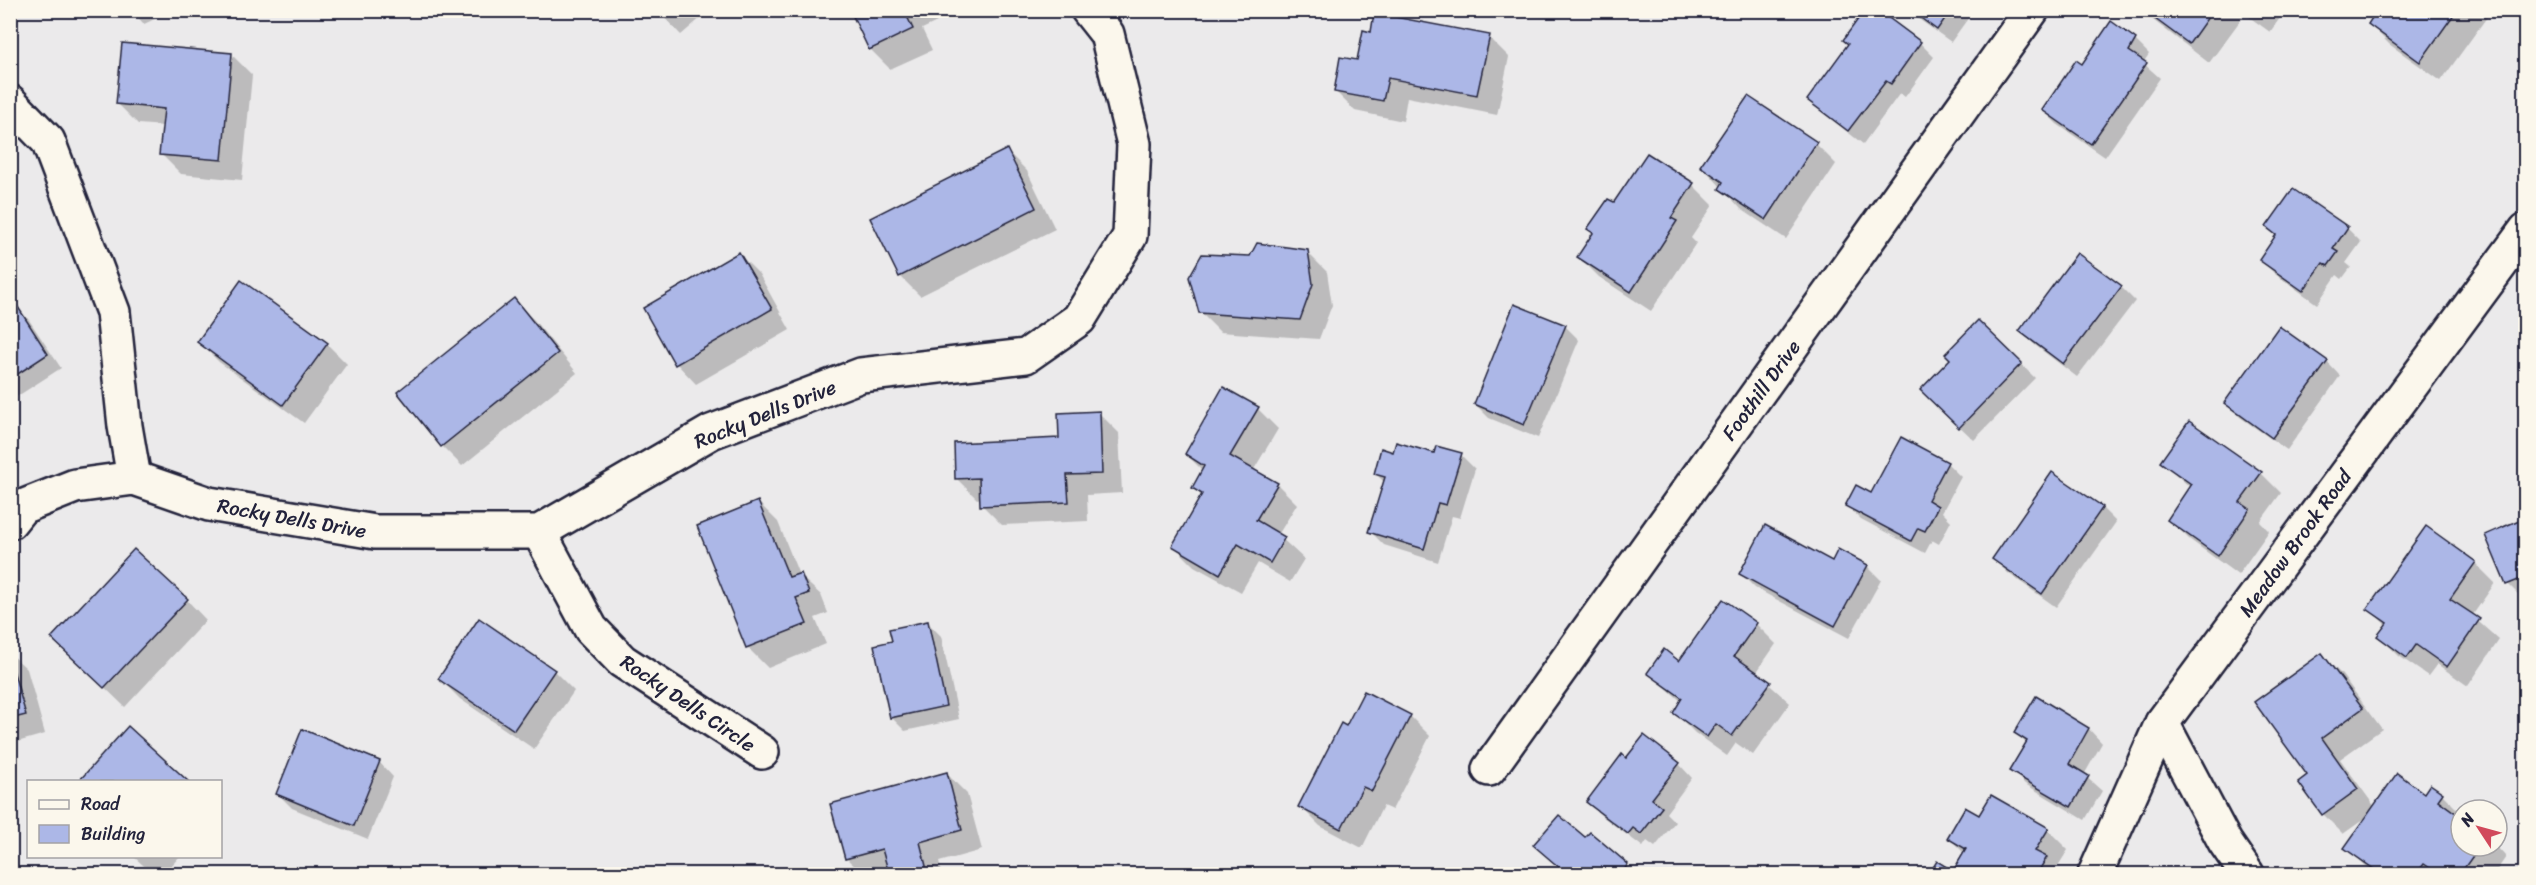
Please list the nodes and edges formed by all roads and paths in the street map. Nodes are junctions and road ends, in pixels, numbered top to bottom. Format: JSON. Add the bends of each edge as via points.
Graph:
{"nodes":[{"id":1,"x":1088,"y":10,"type":"edge"},
{"id":2,"x":2032,"y":10,"type":"edge"},
{"id":3,"x":10,"y":102,"type":"edge"},
{"id":4,"x":2526,"y":230,"type":"edge"},
{"id":5,"x":134,"y":477,"type":"junction"},
{"id":6,"x":10,"y":522,"type":"edge"},
{"id":7,"x":538,"y":532,"type":"junction"},
{"id":8,"x":2162,"y":723,"type":"junction"},
{"id":9,"x":762,"y":752,"type":"dead end"},
{"id":10,"x":1489,"y":769,"type":"dead end"},
{"id":11,"x":2095,"y":874,"type":"edge"},
{"id":12,"x":2247,"y":874,"type":"edge"}],
"edges":[{"from":1,"to":7,"type":"street","name":"Rocky Dells Drive","via":[[1107,34],[1134,144],[1130,236],[1079,319],[1026,356],[861,375],[711,432]]},
{"from":2,"to":10,"type":"street","name":"Foothill Drive"},
{"from":3,"to":5,"type":"street","via":[[48,141],[113,312]]},
{"from":4,"to":8,"type":"street","name":"Meadow Brook Road"},
{"from":5,"to":6,"type":"street","via":[[75,486],[22,507]]},
{"from":5,"to":7,"type":"street","name":"Rocky Dells Drive","via":[[208,504],[375,532]]},
{"from":7,"to":9,"type":"street","name":"Rocky Dells Circle","via":[[591,629],[622,661]]},
{"from":8,"to":11,"type":"street","name":"Meadow Brook Road"},
{"from":8,"to":12,"type":"street","via":[[2225,842]]}]}
